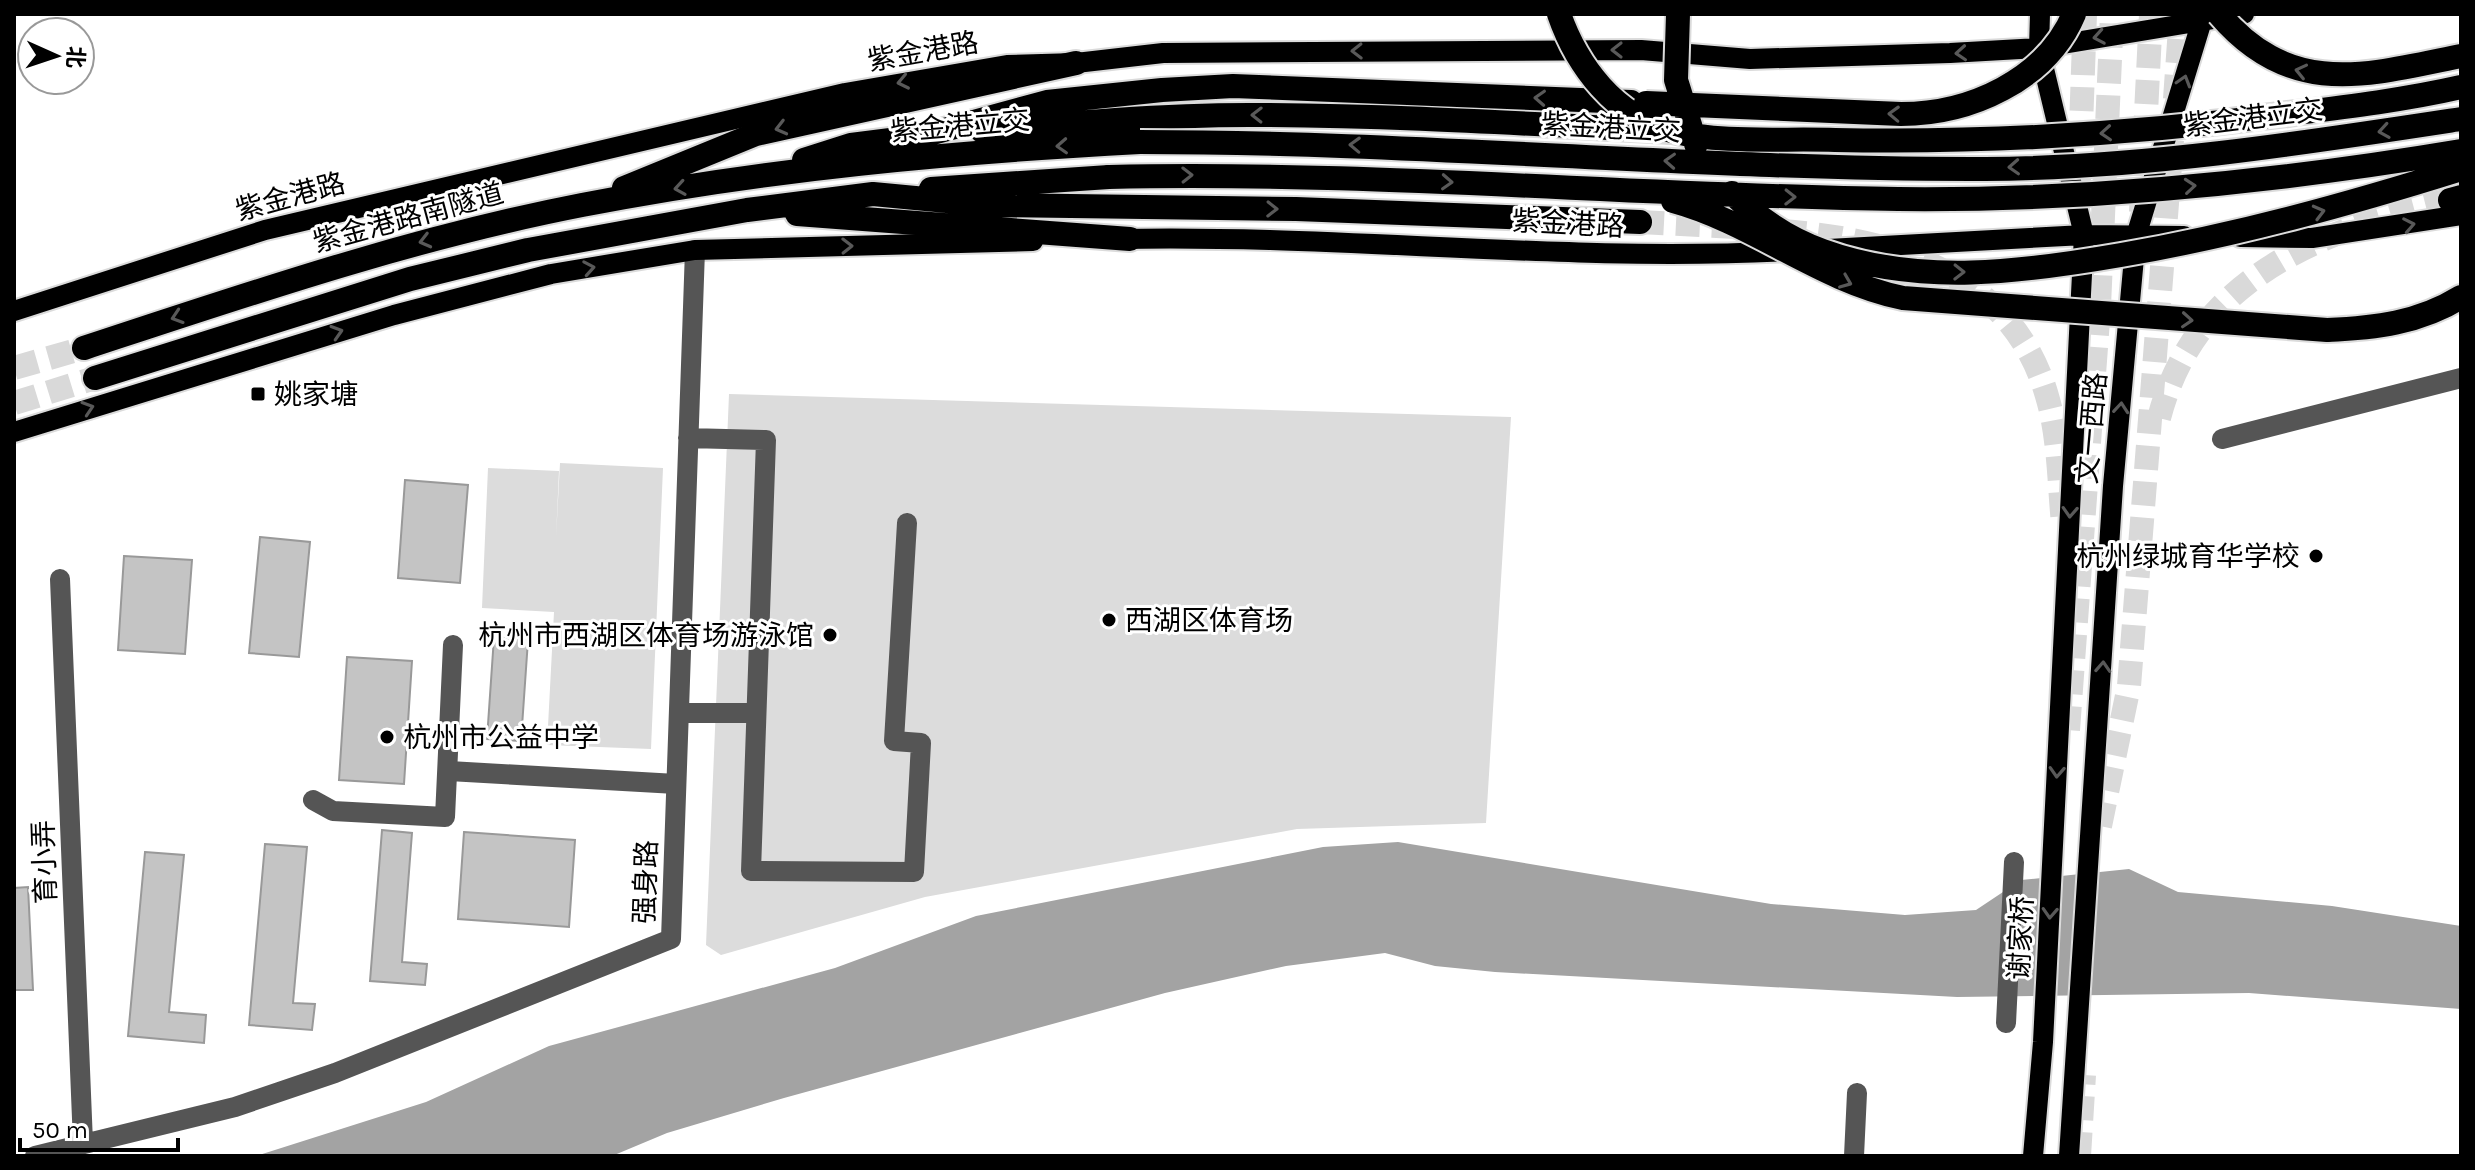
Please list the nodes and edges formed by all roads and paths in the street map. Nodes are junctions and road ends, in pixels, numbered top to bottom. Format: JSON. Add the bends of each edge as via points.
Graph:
{"nodes":[{"id":1,"x":1559,"y":14,"type":"edge"},
{"id":2,"x":1678,"y":14,"type":"edge"},
{"id":3,"x":2040,"y":14,"type":"edge"},
{"id":4,"x":2074,"y":14,"type":"edge"},
{"id":5,"x":2244,"y":14,"type":"edge"},
{"id":6,"x":2209,"y":16,"type":"edge"},
{"id":7,"x":2039,"y":48,"type":"junction"},
{"id":8,"x":2461,"y":56,"type":"edge"},
{"id":9,"x":1076,"y":63,"type":"junction"},
{"id":10,"x":2461,"y":87,"type":"edge"},
{"id":11,"x":2461,"y":119,"type":"edge"},
{"id":12,"x":1671,"y":131,"type":"junction"},
{"id":13,"x":922,"y":136,"type":"junction"},
{"id":14,"x":2461,"y":151,"type":"edge"},
{"id":15,"x":2461,"y":169,"type":"edge"},
{"id":16,"x":756,"y":176,"type":"junction"},
{"id":17,"x":1619,"y":192,"type":"junction"},
{"id":18,"x":873,"y":194,"type":"junction"},
{"id":19,"x":583,"y":204,"type":"junction"},
{"id":20,"x":2457,"y":204,"type":"edge"},
{"id":21,"x":747,"y":210,"type":"junction"},
{"id":22,"x":1640,"y":222,"type":"tunnel mouth"},
{"id":23,"x":2084,"y":235,"type":"junction"},
{"id":24,"x":2136,"y":236,"type":"junction"},
{"id":25,"x":1130,"y":239,"type":"junction"},
{"id":26,"x":695,"y":250,"type":"junction"},
{"id":27,"x":2461,"y":297,"type":"edge"},
{"id":28,"x":14,"y":311,"type":"edge"},
{"id":29,"x":84,"y":348,"type":"tunnel mouth"},
{"id":30,"x":95,"y":378,"type":"tunnel mouth"},
{"id":31,"x":2461,"y":378,"type":"edge"},
{"id":32,"x":14,"y":432,"type":"edge"},
{"id":33,"x":688,"y":438,"type":"junction"},
{"id":34,"x":2222,"y":439,"type":"dead end"},
{"id":35,"x":907,"y":523,"type":"dead end"},
{"id":36,"x":60,"y":579,"type":"dead end"},
{"id":37,"x":453,"y":645,"type":"dead end"},
{"id":38,"x":679,"y":713,"type":"junction"},
{"id":39,"x":756,"y":713,"type":"junction"},
{"id":40,"x":449,"y":771,"type":"junction"},
{"id":41,"x":676,"y":784,"type":"junction"},
{"id":42,"x":313,"y":800,"type":"dead end"},
{"id":43,"x":2053,"y":835,"type":"joint"},
{"id":44,"x":2014,"y":862,"type":"dead end"},
{"id":45,"x":2006,"y":1023,"type":"dead end"},
{"id":46,"x":1857,"y":1093,"type":"dead end"},
{"id":47,"x":83,"y":1143,"type":"junction"},
{"id":48,"x":35,"y":1156,"type":"edge"},
{"id":49,"x":1854,"y":1156,"type":"edge"},
{"id":50,"x":2033,"y":1156,"type":"edge"},
{"id":51,"x":2069,"y":1156,"type":"edge"}],
"edges":[{"from":1,"to":12,"type":"highway","bridge":true,"via":[[1592,78],[1621,105]]},
{"from":2,"to":15,"type":"highway","one_way":true,"bridge":true,"via":[[1674,63],[1679,95],[1693,137],[1715,173],[1743,203],[1792,238],[1887,268],[1995,272],[2185,244],[2308,215]]},
{"from":3,"to":7,"type":"main road","name":"文一西路"},
{"from":4,"to":13,"type":"highway","one_way":true,"bridge":true,"via":[[2052,51],[2005,88],[1918,114],[1233,86],[1047,102]]},
{"from":5,"to":6,"type":"main road","name":"紫金港路"},
{"from":6,"to":7,"type":"main road","name":"紫金港路","one_way":true},
{"from":8,"to":6,"type":"highway","one_way":true,"bridge":true,"via":[[2378,73],[2326,76],[2274,60]]},
{"from":24,"to":6,"type":"main road","name":"文一西路","one_way":true},
{"from":7,"to":9,"type":"main road","name":"紫金港路","one_way":true,"via":[[1750,59],[1641,50],[1163,53]]},
{"from":7,"to":23,"type":"main road","name":"文一西路"},
{"from":9,"to":19,"type":"highway","one_way":true,"via":[[756,134]]},
{"from":9,"to":28,"type":"main road","name":"紫金港路","one_way":true,"via":[[1007,65],[931,76],[576,155],[265,230]]},
{"from":10,"to":12,"type":"highway","one_way":true,"bridge":true,"via":[[2261,118],[2012,140],[1727,137]]},
{"from":11,"to":16,"type":"highway","name":"紫金港立交","one_way":true,"bridge":true,"via":[[2210,153],[1987,169],[1140,142]]},
{"from":12,"to":13,"type":"highway","one_way":true,"bridge":true,"via":[[1389,117],[1161,116]]},
{"from":13,"to":16,"type":"highway","via":[[851,145]]},
{"from":17,"to":14,"type":"highway","one_way":true,"bridge":true,"via":[[1900,199],[2052,196],[2200,185]]},
{"from":16,"to":19,"type":"highway","name":"紫金港路南隧道","one_way":true},
{"from":18,"to":17,"type":"highway","one_way":true,"bridge":true,"via":[[1109,177],[1295,176]]},
{"from":17,"to":27,"type":"highway","one_way":true,"bridge":true,"via":[[1690,205],[1840,279],[1903,298],[2327,330],[2414,320]]},
{"from":18,"to":21,"type":"highway"},
{"from":18,"to":22,"type":"highway","one_way":true,"via":[[989,205],[1296,209]]},
{"from":19,"to":29,"type":"highway","name":"紫金港路南隧道","one_way":true,"via":[[375,254]]},
{"from":24,"to":20,"type":"main road","name":"紫金港路","one_way":true,"via":[[2312,238]]},
{"from":21,"to":25,"type":"highway"},
{"from":21,"to":30,"type":"highway","via":[[555,244],[424,275]]},
{"from":23,"to":24,"type":"main road","name":"紫金港路"},
{"from":23,"to":25,"type":"main road","name":"紫金港路","via":[[1689,256]]},
{"from":23,"to":43,"type":"main road","name":"文一西路","one_way":true},
{"from":51,"to":24,"type":"main road","name":"文一西路","one_way":true,"via":[[2113,486]]},
{"from":26,"to":25,"type":"main road","name":"紫金港路","one_way":true},
{"from":32,"to":26,"type":"main road","name":"紫金港路","one_way":true,"via":[[394,315],[551,274]]},
{"from":26,"to":33,"type":"street","name":"强身路"},
{"from":31,"to":34,"type":"street"},
{"from":33,"to":38,"type":"street","name":"强身路"},
{"from":33,"to":39,"type":"street","via":[[766,440]]},
{"from":35,"to":39,"type":"street","via":[[894,741],[921,743],[914,872],[751,871]]},
{"from":36,"to":47,"type":"street","name":"育小弄"},
{"from":37,"to":40,"type":"street"},
{"from":38,"to":39,"type":"street"},
{"from":38,"to":41,"type":"street","name":"强身路"},
{"from":40,"to":41,"type":"street"},
{"from":40,"to":42,"type":"street","via":[[445,817],[333,811]]},
{"from":41,"to":47,"type":"street","name":"强身路","via":[[671,939],[335,1073],[235,1107]]},
{"from":43,"to":50,"type":"main road","name":"谢家桥","one_way":true},
{"from":44,"to":45,"type":"street"},
{"from":46,"to":49,"type":"street"},
{"from":47,"to":48,"type":"street","name":"强身路"}]}
